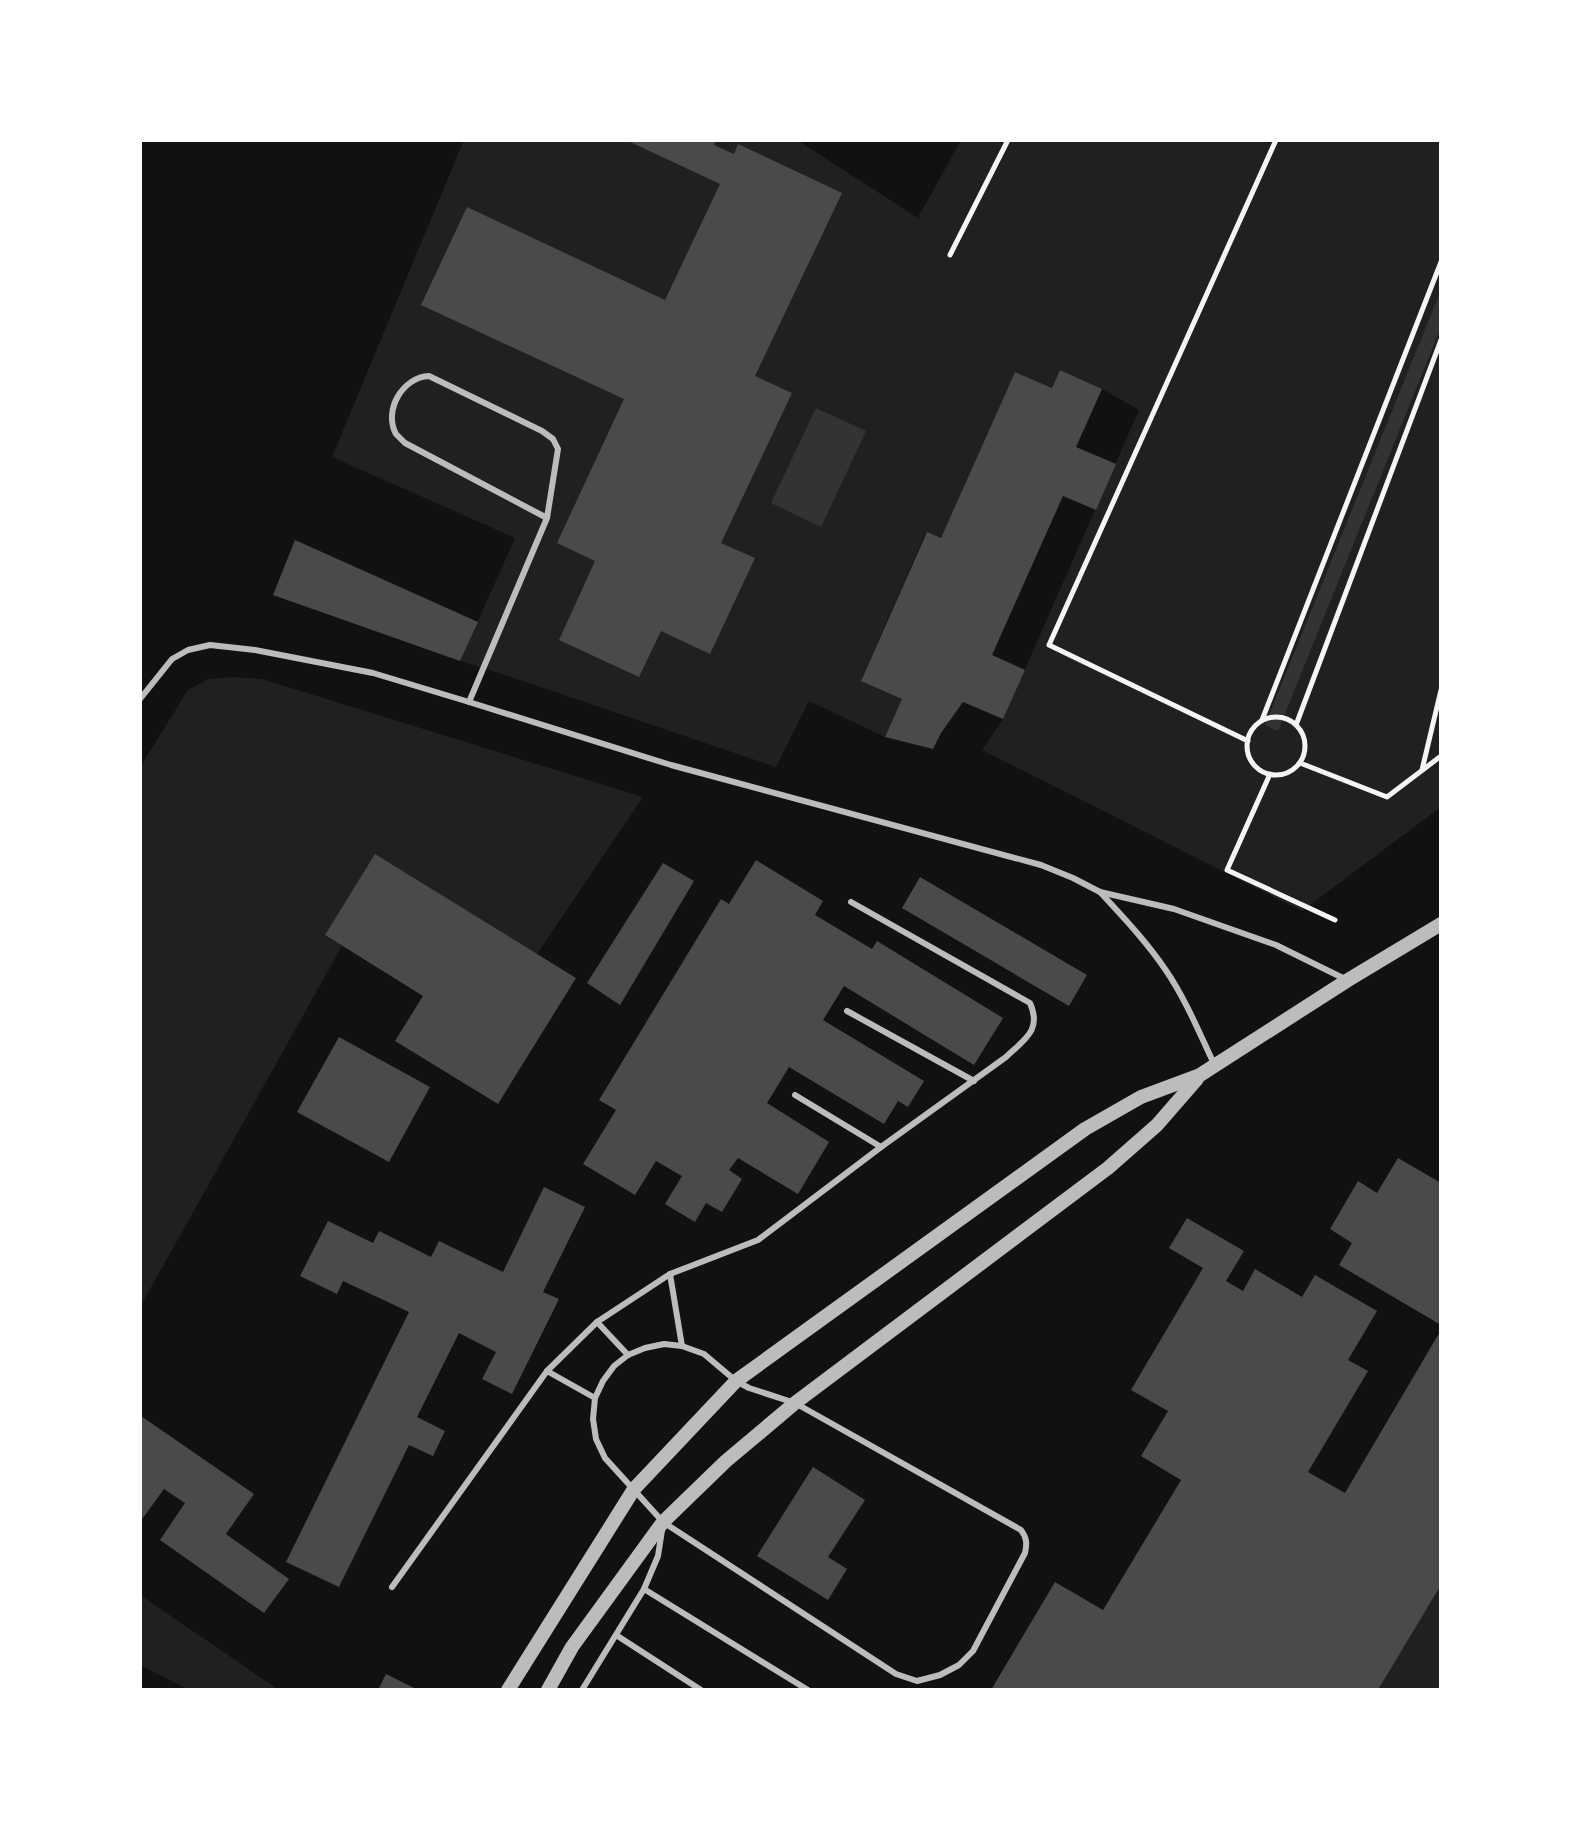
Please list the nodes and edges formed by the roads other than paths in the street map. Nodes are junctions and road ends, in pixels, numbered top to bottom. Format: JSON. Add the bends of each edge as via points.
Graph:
{"nodes":[{"id":1,"x":547,"y":518,"type":"junction"},
{"id":2,"x":140,"y":699,"type":"edge"},
{"id":3,"x":469,"y":702,"type":"junction"},
{"id":4,"x":1100,"y":892,"type":"junction"},
{"id":5,"x":851,"y":902,"type":"dead end"},
{"id":6,"x":1441,"y":924,"type":"edge"},
{"id":7,"x":1348,"y":980,"type":"junction"},
{"id":8,"x":847,"y":1011,"type":"dead end"},
{"id":9,"x":1214,"y":1065,"type":"junction"},
{"id":10,"x":1200,"y":1075,"type":"junction"},
{"id":11,"x":974,"y":1081,"type":"junction"},
{"id":12,"x":795,"y":1095,"type":"dead end"},
{"id":13,"x":881,"y":1147,"type":"junction"},
{"id":14,"x":670,"y":1274,"type":"junction"},
{"id":15,"x":597,"y":1322,"type":"junction"},
{"id":16,"x":682,"y":1346,"type":"junction"},
{"id":17,"x":628,"y":1355,"type":"junction"},
{"id":18,"x":547,"y":1371,"type":"junction"},
{"id":19,"x":736,"y":1381,"type":"junction"},
{"id":20,"x":595,"y":1398,"type":"junction"},
{"id":21,"x":795,"y":1403,"type":"junction"},
{"id":22,"x":634,"y":1489,"type":"junction"},
{"id":23,"x":663,"y":1522,"type":"junction"},
{"id":24,"x":392,"y":1587,"type":"dead end"},
{"id":25,"x":644,"y":1589,"type":"junction"},
{"id":26,"x":616,"y":1635,"type":"junction"},
{"id":27,"x":508,"y":1690,"type":"edge"},
{"id":28,"x":548,"y":1690,"type":"edge"},
{"id":29,"x":582,"y":1690,"type":"edge"},
{"id":30,"x":701,"y":1690,"type":"edge"},
{"id":31,"x":808,"y":1690,"type":"edge"}],
"edges":[{"from":1,"to":1,"type":"lane","via":[[558,449],[553,439],[429,376],[406,383],[393,418],[396,434],[405,443]]},
{"from":1,"to":3,"type":"lane"},
{"from":2,"to":3,"type":"lane","via":[[172,659],[210,645],[373,673]]},
{"from":3,"to":4,"type":"lane","via":[[671,765],[1041,865]]},
{"from":4,"to":7,"type":"lane","via":[[1174,909],[1276,945]]},
{"from":4,"to":9,"type":"lane","via":[[1166,970]]},
{"from":5,"to":11,"type":"lane","via":[[1030,1003],[1034,1026]]},
{"from":6,"to":7,"type":"street"},
{"from":7,"to":9,"type":"street"},
{"from":8,"to":11,"type":"lane"},
{"from":9,"to":10,"type":"street"},
{"from":10,"to":19,"type":"street","via":[[1141,1097],[1085,1129]]},
{"from":10,"to":21,"type":"street","via":[[1157,1125],[1108,1168]]},
{"from":11,"to":13,"type":"lane"},
{"from":12,"to":13,"type":"lane"},
{"from":13,"to":14,"type":"lane","via":[[758,1240]]},
{"from":14,"to":15,"type":"lane"},
{"from":14,"to":16,"type":"lane"},
{"from":15,"to":17,"type":"lane"},
{"from":15,"to":18,"type":"lane"},
{"from":16,"to":17,"type":"lane","via":[[664,1344]]},
{"from":16,"to":19,"type":"lane","via":[[704,1354]]},
{"from":17,"to":20,"type":"lane","via":[[614,1366]]},
{"from":18,"to":20,"type":"lane"},
{"from":18,"to":24,"type":"lane"},
{"from":19,"to":21,"type":"lane"},
{"from":19,"to":22,"type":"street"},
{"from":20,"to":22,"type":"lane","via":[[596,1439],[605,1458]]},
{"from":21,"to":23,"type":"street"},
{"from":21,"to":23,"type":"lane","via":[[1015,1525],[1025,1536],[1025,1553],[973,1651],[959,1665],[917,1681],[896,1674]]},
{"from":22,"to":23,"type":"lane"},
{"from":22,"to":27,"type":"street"},
{"from":23,"to":25,"type":"lane","via":[[658,1556]]},
{"from":23,"to":28,"type":"street","via":[[572,1647]]},
{"from":25,"to":26,"type":"lane"},
{"from":25,"to":31,"type":"lane"},
{"from":26,"to":29,"type":"lane"},
{"from":26,"to":30,"type":"lane"}]}
